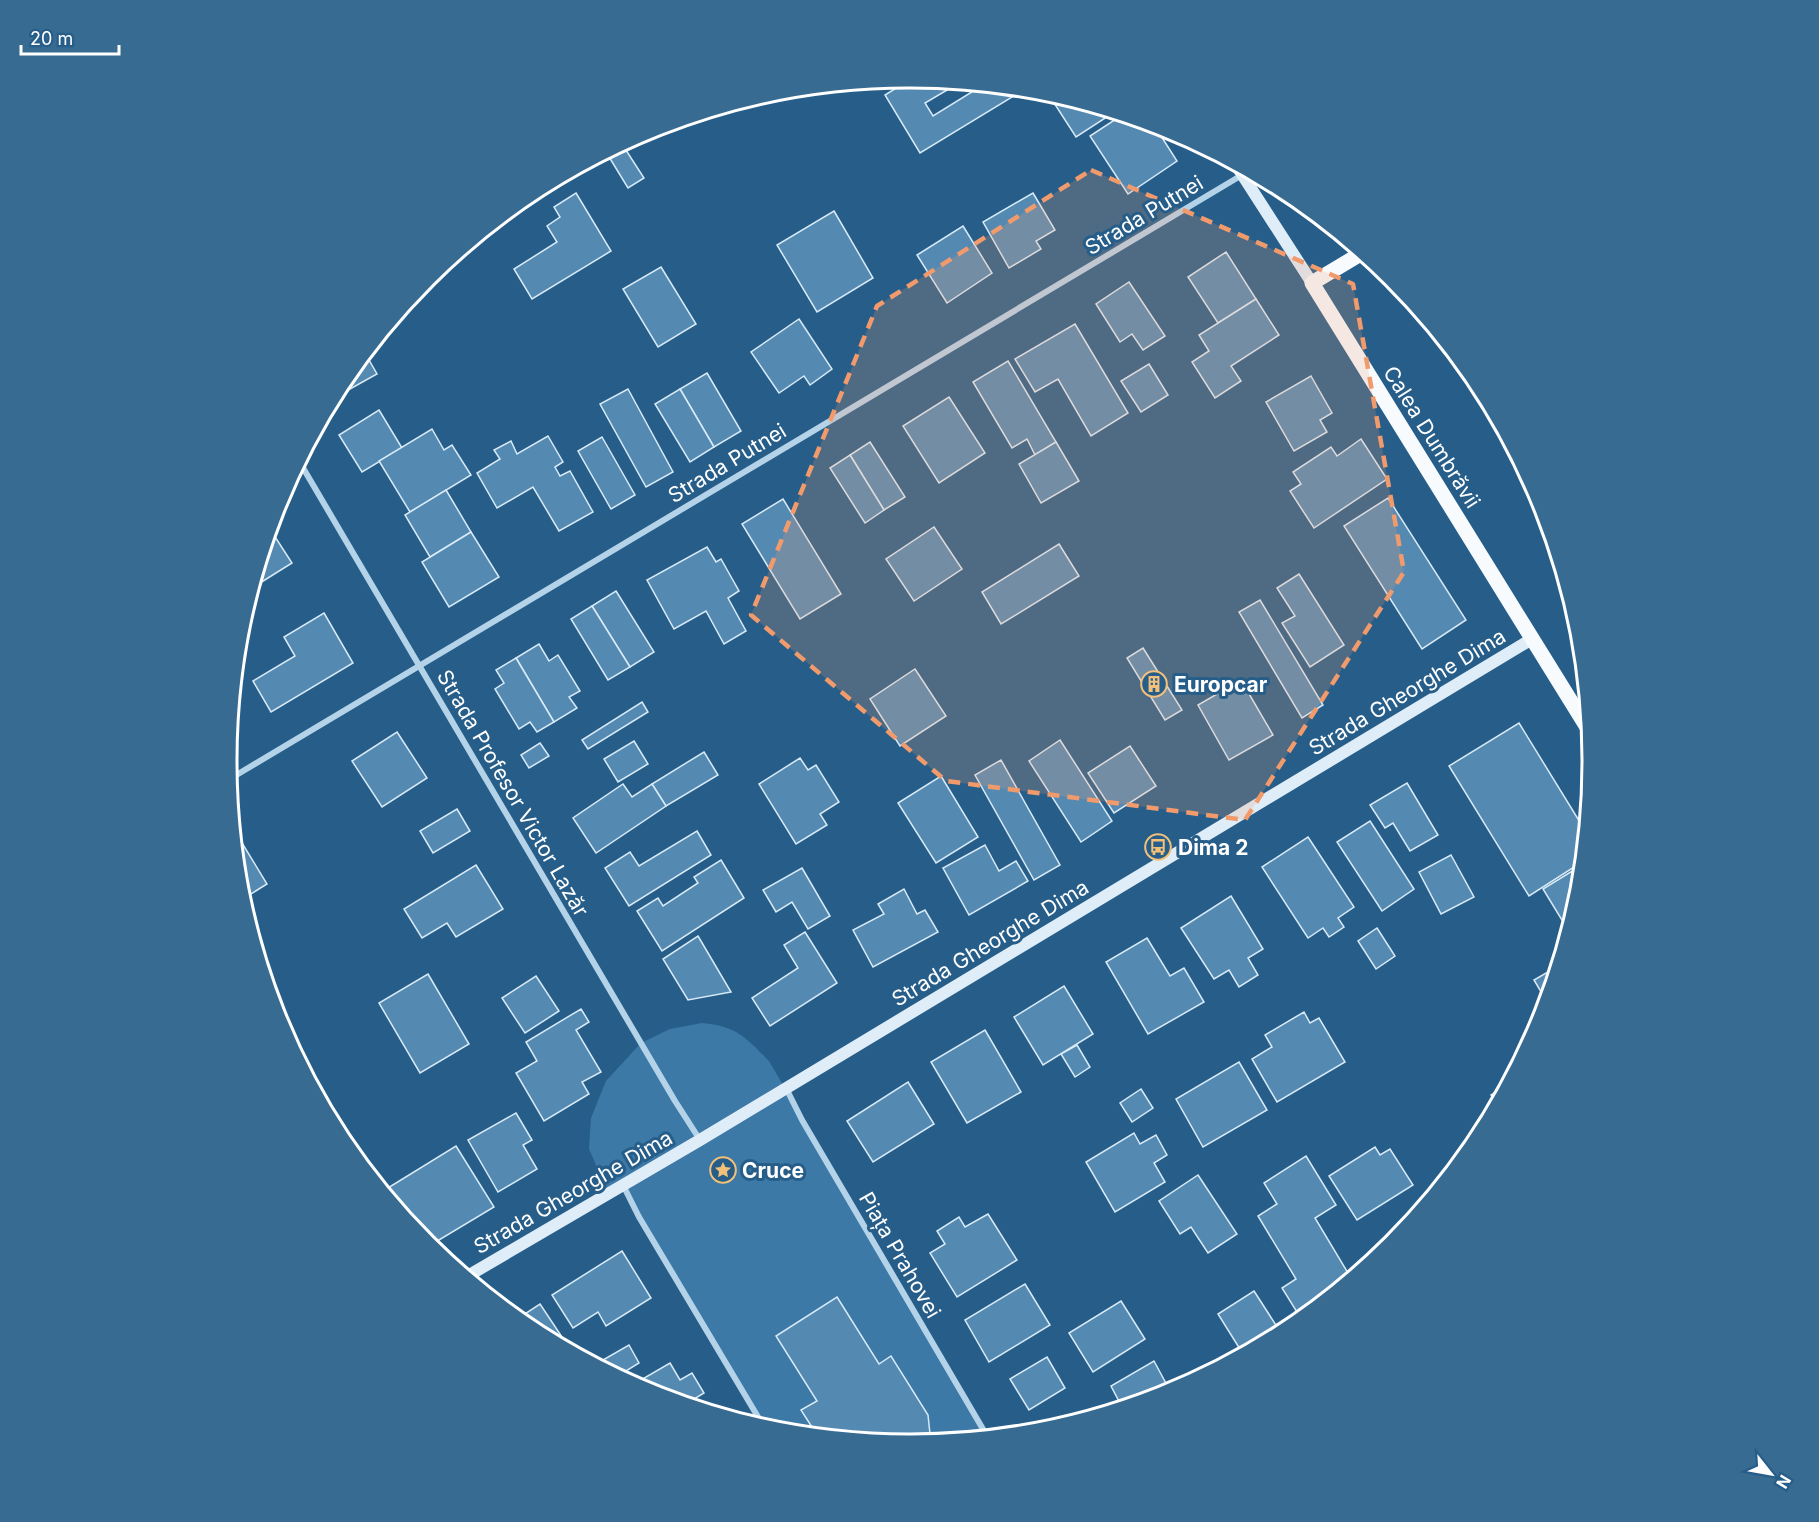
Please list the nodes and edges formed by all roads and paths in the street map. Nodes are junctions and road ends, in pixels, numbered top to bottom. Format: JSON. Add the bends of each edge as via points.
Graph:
{"nodes":[{"id":1,"x":1234,"y":173,"type":"edge"},
{"id":2,"x":1244,"y":178,"type":"edge"},
{"id":3,"x":1355,"y":257,"type":"edge"},
{"id":4,"x":1312,"y":283,"type":"junction"},
{"id":5,"x":304,"y":469,"type":"edge"},
{"id":6,"x":1532,"y":639,"type":"junction"},
{"id":7,"x":420,"y":666,"type":"junction"},
{"id":8,"x":1581,"y":718,"type":"edge"},
{"id":9,"x":237,"y":774,"type":"edge"},
{"id":10,"x":786,"y":1088,"type":"junction"},
{"id":11,"x":700,"y":1140,"type":"junction"},
{"id":12,"x":622,"y":1185,"type":"junction"},
{"id":13,"x":473,"y":1273,"type":"edge"},
{"id":14,"x":758,"y":1416,"type":"edge"},
{"id":15,"x":983,"y":1429,"type":"edge"}],
"edges":[{"from":1,"to":7,"type":"street","name":"Strada Putnei"},
{"from":2,"to":4,"type":"street","name":"Calea Dumbrăvii"},
{"from":3,"to":4,"type":"main road"},
{"from":4,"to":6,"type":"main road","name":"Calea Dumbrăvii"},
{"from":5,"to":7,"type":"street","name":"Strada Profesor Victor Lazăr"},
{"from":6,"to":8,"type":"main road","name":"Calea Dumbrăvii"},
{"from":6,"to":10,"type":"street","name":"Strada Gheorghe Dima"},
{"from":7,"to":9,"type":"street","name":"Strada Putnei"},
{"from":7,"to":11,"type":"street","name":"Strada Profesor Victor Lazăr"},
{"from":10,"to":11,"type":"street","name":"Strada Gheorghe Dima"},
{"from":10,"to":15,"type":"street","name":"Piața Prahovei"},
{"from":11,"to":12,"type":"street","name":"Strada Gheorghe Dima"},
{"from":12,"to":13,"type":"street","name":"Strada Gheorghe Dima"},
{"from":12,"to":14,"type":"street"}]}
